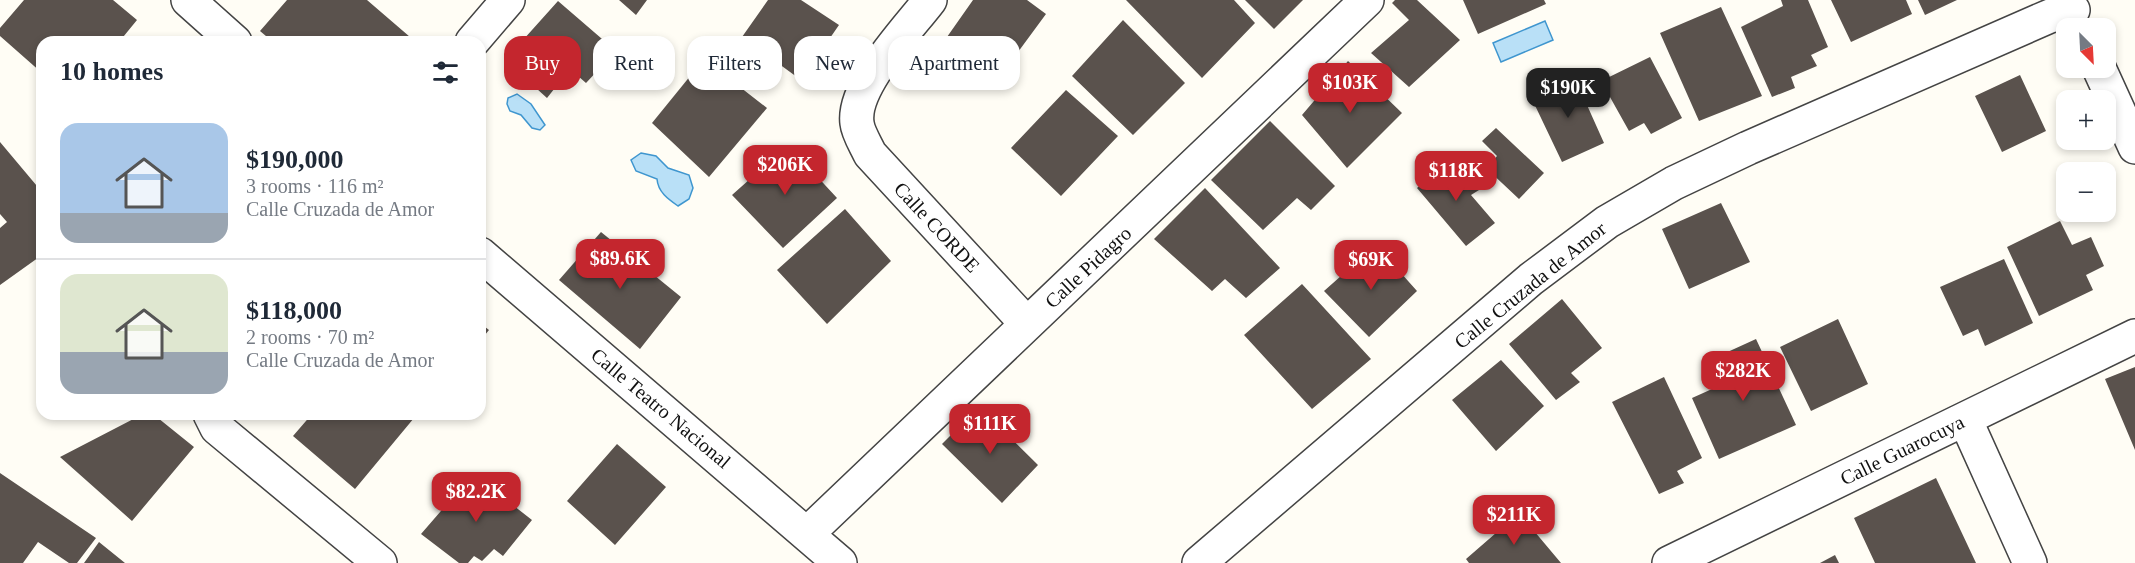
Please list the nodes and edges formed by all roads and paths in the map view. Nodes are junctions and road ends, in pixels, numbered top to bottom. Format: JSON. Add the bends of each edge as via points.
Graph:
{"nodes":[{"id":1,"x":188,"y":0,"type":"edge"},
{"id":2,"x":508,"y":0,"type":"edge"},
{"id":3,"x":930,"y":0,"type":"edge"},
{"id":4,"x":1367,"y":0,"type":"edge"},
{"id":5,"x":2075,"y":13,"type":"edge"},
{"id":6,"x":228,"y":36,"type":"edge"},
{"id":7,"x":476,"y":36,"type":"edge"},
{"id":8,"x":2104,"y":78,"type":"edge"},
{"id":9,"x":2135,"y":147,"type":"edge"},
{"id":10,"x":486,"y":259,"type":"edge"},
{"id":11,"x":1026,"y":323,"type":"junction"},
{"id":12,"x":2135,"y":336,"type":"edge"},
{"id":13,"x":1965,"y":419,"type":"junction"},
{"id":14,"x":213,"y":420,"type":"edge"},
{"id":15,"x":807,"y":533,"type":"junction"},
{"id":16,"x":380,"y":563,"type":"edge"},
{"id":17,"x":840,"y":563,"type":"edge"},
{"id":18,"x":1199,"y":563,"type":"edge"},
{"id":19,"x":1669,"y":563,"type":"edge"},
{"id":20,"x":2030,"y":563,"type":"edge"}],
"edges":[{"from":1,"to":6,"type":"street"},
{"from":2,"to":7,"type":"street"},
{"from":3,"to":11,"type":"street","name":"Calle CORDE","via":[[875,73],[860,100],[857,124],[870,154]]},
{"from":4,"to":11,"type":"street","name":"Calle Pidagro","via":[[1145,215]]},
{"from":5,"to":18,"type":"street","name":"Calle Cruzada de Amor","via":[[2050,16],[1748,148],[1674,183],[1607,222],[1531,279]]},
{"from":8,"to":9,"type":"street"},
{"from":10,"to":15,"type":"street","name":"Calle Teatro Nacional"},
{"from":11,"to":15,"type":"street","name":"Calle Pidagro"},
{"from":12,"to":13,"type":"street","name":"Calle Guarocuya"},
{"from":13,"to":19,"type":"street","name":"Calle Guarocuya"},
{"from":13,"to":20,"type":"street"},
{"from":14,"to":16,"type":"street","via":[[217,428]]},
{"from":15,"to":17,"type":"street","name":"Calle Teatro Nacional"}]}
